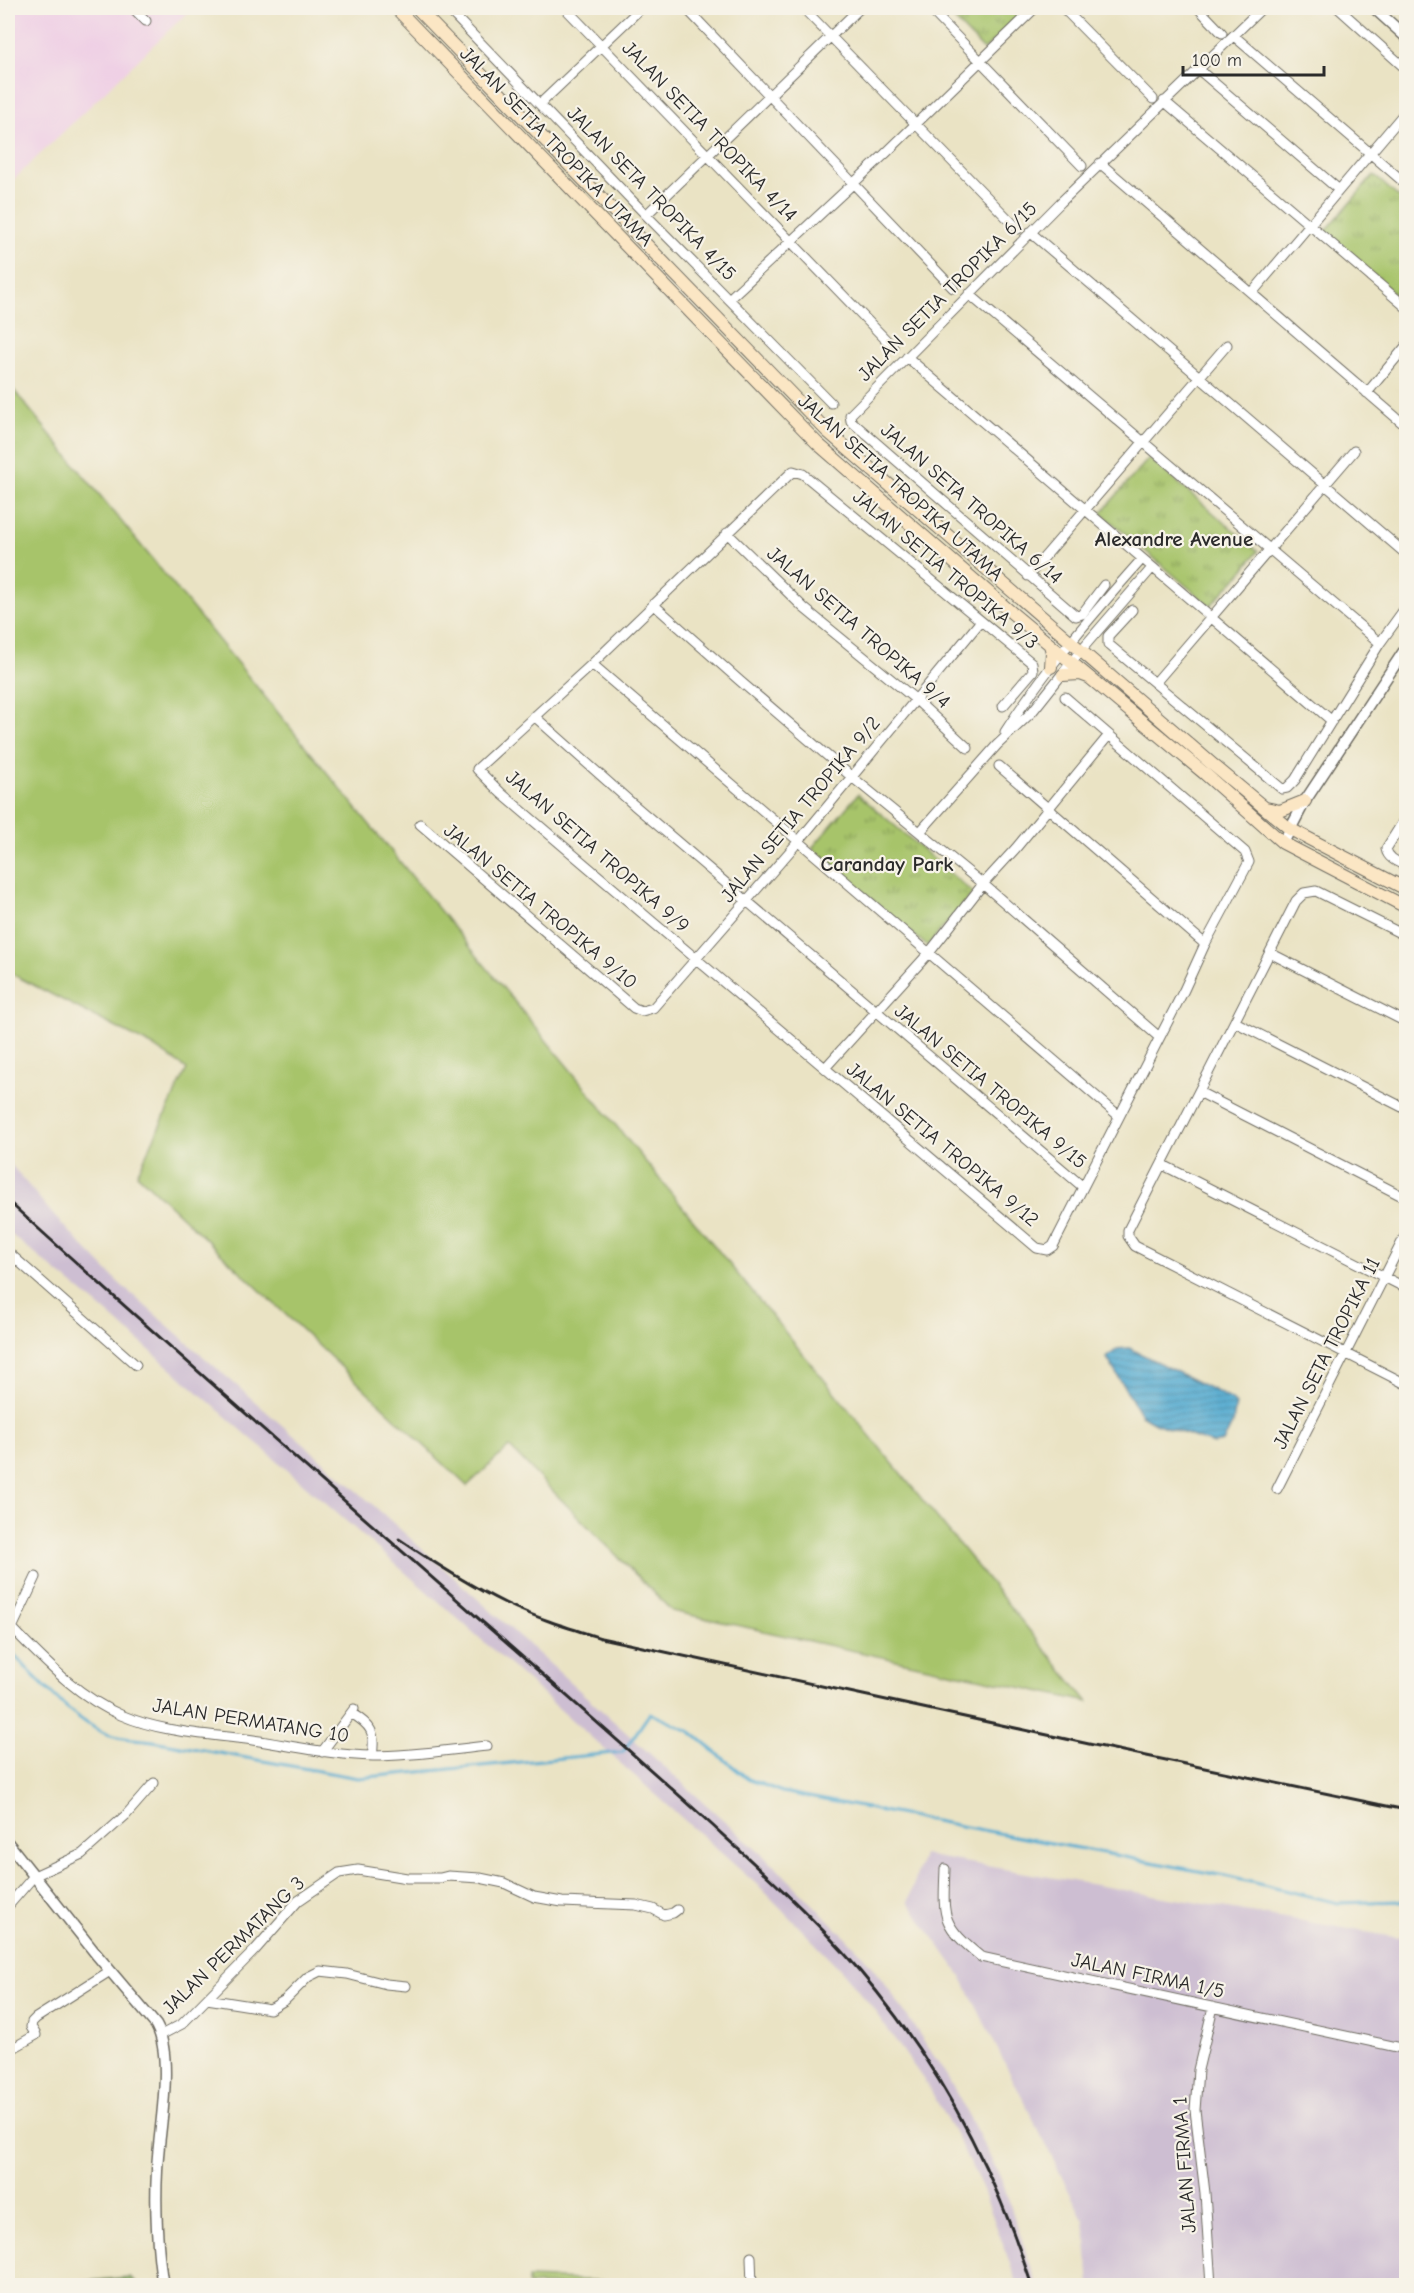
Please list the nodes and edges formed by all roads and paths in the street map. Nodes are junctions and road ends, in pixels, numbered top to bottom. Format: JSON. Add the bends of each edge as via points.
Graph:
{"nodes":[{"id":1,"x":133,"y":8,"type":"edge"},
{"id":2,"x":396,"y":8,"type":"edge"},
{"id":3,"x":417,"y":8,"type":"edge"},
{"id":4,"x":447,"y":8,"type":"edge"},
{"id":5,"x":565,"y":8,"type":"edge"},
{"id":6,"x":641,"y":8,"type":"edge"},
{"id":7,"x":686,"y":8,"type":"edge"},
{"id":8,"x":803,"y":8,"type":"edge"},
{"id":9,"x":860,"y":8,"type":"edge"},
{"id":10,"x":929,"y":8,"type":"edge"},
{"id":11,"x":1035,"y":8,"type":"edge"},
{"id":12,"x":1064,"y":8,"type":"edge"},
{"id":13,"x":1198,"y":8,"type":"edge"},
{"id":14,"x":1262,"y":8,"type":"edge"},
{"id":15,"x":1338,"y":8,"type":"edge"},
{"id":16,"x":1374,"y":8,"type":"edge"},
{"id":17,"x":146,"y":21,"type":"dead end"},
{"id":18,"x":1222,"y":33,"type":"dead end"},
{"id":19,"x":831,"y":36,"type":"junction"},
{"id":20,"x":1234,"y":36,"type":"junction"},
{"id":21,"x":1407,"y":37,"type":"edge"},
{"id":22,"x":602,"y":45,"type":"junction"},
{"id":23,"x":982,"y":60,"type":"junction"},
{"id":24,"x":1198,"y":69,"type":"junction"},
{"id":25,"x":1407,"y":69,"type":"edge"},
{"id":26,"x":770,"y":96,"type":"junction"},
{"id":27,"x":1154,"y":99,"type":"dead end"},
{"id":28,"x":1164,"y":101,"type":"junction"},
{"id":29,"x":540,"y":104,"type":"junction"},
{"id":30,"x":1407,"y":111,"type":"edge"},
{"id":31,"x":916,"y":124,"type":"junction"},
{"id":32,"x":1370,"y":153,"type":"junction"},
{"id":33,"x":709,"y":157,"type":"junction"},
{"id":34,"x":1100,"y":163,"type":"junction"},
{"id":35,"x":1082,"y":166,"type":"dead end"},
{"id":36,"x":854,"y":183,"type":"junction"},
{"id":37,"x":1407,"y":184,"type":"edge"},
{"id":38,"x":1339,"y":190,"type":"junction"},
{"id":39,"x":646,"y":215,"type":"junction"},
{"id":40,"x":1309,"y":226,"type":"junction"},
{"id":41,"x":1018,"y":229,"type":"dead end"},
{"id":42,"x":1030,"y":232,"type":"junction"},
{"id":43,"x":792,"y":243,"type":"junction"},
{"id":44,"x":953,"y":288,"type":"dead end"},
{"id":45,"x":1252,"y":293,"type":"junction"},
{"id":46,"x":969,"y":294,"type":"junction"},
{"id":47,"x":730,"y":298,"type":"junction"},
{"id":48,"x":1407,"y":307,"type":"edge"},
{"id":49,"x":1227,"y":345,"type":"dead end"},
{"id":50,"x":1407,"y":346,"type":"edge"},
{"id":51,"x":893,"y":347,"type":"dead end"},
{"id":52,"x":907,"y":357,"type":"junction"},
{"id":53,"x":1199,"y":378,"type":"junction"},
{"id":54,"x":1369,"y":394,"type":"junction"},
{"id":55,"x":831,"y":404,"type":"dead end"},
{"id":56,"x":851,"y":411,"type":"joint"},
{"id":57,"x":1407,"y":426,"type":"edge"},
{"id":58,"x":1143,"y":443,"type":"junction"},
{"id":59,"x":1354,"y":451,"type":"dead end"},
{"id":60,"x":1326,"y":484,"type":"junction"},
{"id":61,"x":1086,"y":511,"type":"junction"},
{"id":62,"x":727,"y":533,"type":"junction"},
{"id":63,"x":1271,"y":548,"type":"junction"},
{"id":64,"x":1407,"y":554,"type":"edge"},
{"id":65,"x":1142,"y":559,"type":"junction"},
{"id":66,"x":1152,"y":568,"type":"junction"},
{"id":67,"x":1028,"y":576,"type":"junction"},
{"id":68,"x":1104,"y":585,"type":"dead end"},
{"id":69,"x":653,"y":604,"type":"junction"},
{"id":70,"x":1407,"y":607,"type":"edge"},
{"id":71,"x":1100,"y":608,"type":"junction"},
{"id":72,"x":1132,"y":610,"type":"dead end"},
{"id":73,"x":1110,"y":617,"type":"junction"},
{"id":74,"x":1211,"y":618,"type":"junction"},
{"id":75,"x":980,"y":622,"type":"junction"},
{"id":76,"x":1380,"y":643,"type":"junction"},
{"id":77,"x":1050,"y":645,"type":"junction"},
{"id":78,"x":1077,"y":645,"type":"junction"},
{"id":79,"x":1407,"y":648,"type":"edge"},
{"id":80,"x":1061,"y":655,"type":"junction"},
{"id":81,"x":1071,"y":663,"type":"junction"},
{"id":82,"x":592,"y":664,"type":"junction"},
{"id":83,"x":1051,"y":667,"type":"junction"},
{"id":84,"x":1063,"y":675,"type":"junction"},
{"id":85,"x":1089,"y":677,"type":"junction"},
{"id":86,"x":1042,"y":681,"type":"junction"},
{"id":87,"x":1155,"y":683,"type":"junction"},
{"id":88,"x":1052,"y":689,"type":"junction"},
{"id":89,"x":1065,"y":697,"type":"dead end"},
{"id":90,"x":915,"y":699,"type":"junction"},
{"id":91,"x":1004,"y":706,"type":"dead end"},
{"id":92,"x":534,"y":716,"type":"junction"},
{"id":93,"x":1332,"y":721,"type":"junction"},
{"id":94,"x":1109,"y":735,"type":"junction"},
{"id":95,"x":997,"y":745,"type":"junction"},
{"id":96,"x":968,"y":748,"type":"dead end"},
{"id":97,"x":999,"y":766,"type":"dead end"},
{"id":98,"x":852,"y":777,"type":"junction"},
{"id":99,"x":1305,"y":801,"type":"junction"},
{"id":100,"x":1047,"y":808,"type":"junction"},
{"id":101,"x":1265,"y":808,"type":"junction"},
{"id":102,"x":1407,"y":818,"type":"edge"},
{"id":103,"x":420,"y":824,"type":"dead end"},
{"id":104,"x":1290,"y":828,"type":"junction"},
{"id":105,"x":920,"y":832,"type":"junction"},
{"id":106,"x":798,"y":842,"type":"junction"},
{"id":107,"x":1283,"y":843,"type":"junction"},
{"id":108,"x":1407,"y":866,"type":"edge"},
{"id":109,"x":983,"y":884,"type":"junction"},
{"id":110,"x":1407,"y":890,"type":"edge"},
{"id":111,"x":746,"y":902,"type":"junction"},
{"id":112,"x":1407,"y":907,"type":"edge"},
{"id":113,"x":1407,"y":936,"type":"edge"},
{"id":114,"x":1204,"y":944,"type":"junction"},
{"id":115,"x":929,"y":953,"type":"junction"},
{"id":116,"x":1270,"y":953,"type":"junction"},
{"id":117,"x":697,"y":960,"type":"junction"},
{"id":118,"x":642,"y":1011,"type":"joint"},
{"id":119,"x":876,"y":1012,"type":"junction"},
{"id":120,"x":1235,"y":1022,"type":"junction"},
{"id":121,"x":1407,"y":1022,"type":"edge"},
{"id":122,"x":1159,"y":1037,"type":"junction"},
{"id":123,"x":825,"y":1068,"type":"junction"},
{"id":124,"x":1199,"y":1092,"type":"junction"},
{"id":125,"x":1407,"y":1109,"type":"edge"},
{"id":126,"x":1119,"y":1116,"type":"junction"},
{"id":127,"x":1163,"y":1165,"type":"junction"},
{"id":128,"x":1083,"y":1187,"type":"junction"},
{"id":129,"x":1407,"y":1198,"type":"edge"},
{"id":130,"x":1407,"y":1234,"type":"edge"},
{"id":131,"x":8,"y":1251,"type":"edge"},
{"id":132,"x":1384,"y":1276,"type":"junction"},
{"id":133,"x":1407,"y":1288,"type":"edge"},
{"id":134,"x":1345,"y":1353,"type":"junction"},
{"id":135,"x":136,"y":1365,"type":"dead end"},
{"id":136,"x":1407,"y":1384,"type":"edge"},
{"id":137,"x":1277,"y":1489,"type":"dead end"},
{"id":138,"x":36,"y":1577,"type":"dead end"},
{"id":139,"x":10,"y":1626,"type":"edge"},
{"id":140,"x":487,"y":1746,"type":"dead end"},
{"id":141,"x":322,"y":1752,"type":"junction"},
{"id":142,"x":372,"y":1756,"type":"junction"},
{"id":143,"x":154,"y":1783,"type":"dead end"},
{"id":144,"x":8,"y":1844,"type":"edge"},
{"id":145,"x":945,"y":1869,"type":"dead end"},
{"id":146,"x":34,"y":1876,"type":"junction"},
{"id":147,"x":8,"y":1906,"type":"edge"},
{"id":148,"x":677,"y":1910,"type":"dead end"},
{"id":149,"x":110,"y":1971,"type":"junction"},
{"id":150,"x":406,"y":1986,"type":"dead end"},
{"id":151,"x":207,"y":1999,"type":"junction"},
{"id":152,"x":1213,"y":2007,"type":"junction"},
{"id":153,"x":161,"y":2035,"type":"junction"},
{"id":154,"x":1407,"y":2049,"type":"edge"},
{"id":155,"x":8,"y":2051,"type":"edge"},
{"id":156,"x":751,"y":2257,"type":"dead end"},
{"id":157,"x":163,"y":2286,"type":"edge"},
{"id":158,"x":752,"y":2286,"type":"edge"},
{"id":159,"x":940,"y":2286,"type":"edge"},
{"id":160,"x":950,"y":2286,"type":"edge"},
{"id":161,"x":1211,"y":2286,"type":"edge"}],
"edges":[{"from":1,"to":17,"type":"street"},
{"from":2,"to":77,"type":"main road","name":"JALAN SETIA TROPIKA UTAMA","via":[[818,444]]},
{"from":3,"to":78,"type":"main road","name":"JALAN SETIA TROPIKA UTAMA","via":[[827,431]]},
{"from":4,"to":29,"type":"street","name":"JALAN SETA TROPIKA 4/15"},
{"from":5,"to":22,"type":"street","name":"JALAN SETIA TROPIKA 4/14"},
{"from":6,"to":22,"type":"street"},
{"from":7,"to":26,"type":"street"},
{"from":8,"to":19,"type":"street"},
{"from":9,"to":19,"type":"street"},
{"from":10,"to":23,"type":"street"},
{"from":11,"to":23,"type":"street"},
{"from":12,"to":27,"type":"street"},
{"from":13,"to":18,"type":"street"},
{"from":14,"to":20,"type":"street","name":"JALAN SETIA TROPIKA 6/15"},
{"from":15,"to":25,"type":"street"},
{"from":16,"to":21,"type":"street"},
{"from":19,"to":26,"type":"street"},
{"from":19,"to":31,"type":"street"},
{"from":20,"to":24,"type":"street","name":"JALAN SETIA TROPIKA 6/15"},
{"from":20,"to":32,"type":"street"},
{"from":22,"to":29,"type":"street"},
{"from":22,"to":33,"type":"street","name":"JALAN SETIA TROPIKA 4/14"},
{"from":23,"to":31,"type":"street"},
{"from":23,"to":35,"type":"street"},
{"from":24,"to":28,"type":"street","name":"JALAN SETIA TROPIKA 6/15"},
{"from":24,"to":38,"type":"street"},
{"from":26,"to":33,"type":"street"},
{"from":26,"to":36,"type":"street"},
{"from":28,"to":34,"type":"street","name":"JALAN SETIA TROPIKA 6/15"},
{"from":28,"to":40,"type":"street"},
{"from":29,"to":39,"type":"street","name":"JALAN SETA TROPIKA 4/15"},
{"from":30,"to":32,"type":"street"},
{"from":31,"to":36,"type":"street"},
{"from":31,"to":41,"type":"street"},
{"from":32,"to":37,"type":"street"},
{"from":32,"to":38,"type":"street"},
{"from":33,"to":39,"type":"street"},
{"from":33,"to":43,"type":"street","name":"JALAN SETIA TROPIKA 4/14"},
{"from":34,"to":42,"type":"street","name":"JALAN SETIA TROPIKA 6/15"},
{"from":34,"to":45,"type":"street"},
{"from":36,"to":43,"type":"street"},
{"from":36,"to":44,"type":"street"},
{"from":38,"to":40,"type":"street"},
{"from":39,"to":47,"type":"street","name":"JALAN SETA TROPIKA 4/15"},
{"from":40,"to":45,"type":"street"},
{"from":40,"to":48,"type":"street"},
{"from":42,"to":46,"type":"street","name":"JALAN SETIA TROPIKA 6/15"},
{"from":42,"to":53,"type":"street"},
{"from":43,"to":47,"type":"street"},
{"from":43,"to":51,"type":"street","name":"JALAN SETIA TROPIKA 4/14"},
{"from":45,"to":54,"type":"street"},
{"from":46,"to":52,"type":"street","name":"JALAN SETIA TROPIKA 6/15"},
{"from":46,"to":58,"type":"street"},
{"from":47,"to":55,"type":"street","name":"JALAN SETA TROPIKA 4/15"},
{"from":49,"to":53,"type":"street"},
{"from":50,"to":54,"type":"street"},
{"from":52,"to":56,"type":"street","name":"JALAN SETIA TROPIKA 6/15"},
{"from":52,"to":61,"type":"street"},
{"from":53,"to":58,"type":"street"},
{"from":53,"to":60,"type":"street"},
{"from":54,"to":57,"type":"street"},
{"from":56,"to":67,"type":"street","name":"JALAN SETA TROPIKA 6/14","via":[[851,421]]},
{"from":58,"to":61,"type":"street"},
{"from":58,"to":63,"type":"street"},
{"from":59,"to":60,"type":"street"},
{"from":60,"to":63,"type":"street"},
{"from":60,"to":64,"type":"street"},
{"from":61,"to":65,"type":"street"},
{"from":61,"to":67,"type":"street"},
{"from":62,"to":69,"type":"street"},
{"from":62,"to":75,"type":"street","name":"JALAN SETIA TROPIKA 9/3","via":[[794,471],[803,474]]},
{"from":62,"to":90,"type":"street","name":"JALAN SETIA TROPIKA 9/4","via":[[804,608]]},
{"from":63,"to":74,"type":"street"},
{"from":63,"to":76,"type":"street"},
{"from":65,"to":66,"type":"street"},
{"from":65,"to":71,"type":"street"},
{"from":66,"to":73,"type":"street"},
{"from":66,"to":74,"type":"street"},
{"from":67,"to":68,"type":"street","name":"JALAN SETA TROPIKA 6/14","via":[[1076,616]]},
{"from":69,"to":82,"type":"street"},
{"from":69,"to":98,"type":"street"},
{"from":70,"to":76,"type":"street"},
{"from":71,"to":73,"type":"street"},
{"from":71,"to":78,"type":"street"},
{"from":72,"to":87,"type":"street","via":[[1107,642]]},
{"from":73,"to":78,"type":"street"},
{"from":74,"to":87,"type":"street"},
{"from":74,"to":93,"type":"street"},
{"from":75,"to":90,"type":"street","name":"JALAN SETIA TROPIKA 9/2"},
{"from":75,"to":91,"type":"street","name":"JALAN SETIA TROPIKA 9/3","via":[[1034,665]]},
{"from":76,"to":93,"type":"street"},
{"from":77,"to":80,"type":"main road","name":"JALAN SETIA TROPIKA UTAMA"},
{"from":77,"to":83,"type":"main road"},
{"from":78,"to":80,"type":"street"},
{"from":78,"to":81,"type":"street"},
{"from":78,"to":101,"type":"main road","name":"JALAN SETIA TROPIKA UTAMA"},
{"from":79,"to":99,"type":"street"},
{"from":80,"to":81,"type":"main road","name":"JALAN SETIA TROPIKA UTAMA"},
{"from":80,"to":83,"type":"street"},
{"from":81,"to":84,"type":"street"},
{"from":81,"to":85,"type":"main road","name":"JALAN SETIA TROPIKA UTAMA"},
{"from":82,"to":92,"type":"street"},
{"from":82,"to":106,"type":"street"},
{"from":83,"to":86,"type":"street"},
{"from":84,"to":85,"type":"main road"},
{"from":84,"to":88,"type":"street"},
{"from":85,"to":107,"type":"main road","name":"JALAN SETIA TROPIKA UTAMA"},
{"from":86,"to":88,"type":"street"},
{"from":86,"to":95,"type":"street"},
{"from":87,"to":93,"type":"street","via":[[1277,786],[1287,788],[1292,784]]},
{"from":88,"to":95,"type":"street"},
{"from":89,"to":94,"type":"street"},
{"from":90,"to":96,"type":"street","name":"JALAN SETIA TROPIKA 9/4"},
{"from":90,"to":98,"type":"street","name":"JALAN SETIA TROPIKA 9/2"},
{"from":92,"to":111,"type":"street","name":"JALAN SETIA TROPIKA 9/15"},
{"from":92,"to":117,"type":"street","name":"JALAN SETIA TROPIKA 9/9","via":[[477,769]]},
{"from":94,"to":100,"type":"street"},
{"from":94,"to":114,"type":"street","via":[[1245,852],[1250,862]]},
{"from":95,"to":105,"type":"street"},
{"from":97,"to":100,"type":"street"},
{"from":98,"to":105,"type":"street"},
{"from":98,"to":106,"type":"street","name":"JALAN SETIA TROPIKA 9/2"},
{"from":99,"to":101,"type":"main road","via":[[1280,811]]},
{"from":99,"to":104,"type":"street"},
{"from":100,"to":109,"type":"street"},
{"from":100,"to":114,"type":"street"},
{"from":101,"to":104,"type":"main road","name":"JALAN SETIA TROPIKA UTAMA"},
{"from":102,"to":108,"type":"street","via":[[1386,849],[1392,859]]},
{"from":103,"to":118,"type":"street","name":"JALAN SETIA TROPIKA 9/10"},
{"from":104,"to":107,"type":"street"},
{"from":104,"to":110,"type":"main road","name":"JALAN SETIA TROPIKA UTAMA"},
{"from":105,"to":109,"type":"street"},
{"from":106,"to":111,"type":"street","name":"JALAN SETIA TROPIKA 9/2"},
{"from":106,"to":115,"type":"street"},
{"from":107,"to":112,"type":"main road","name":"JALAN SETIA TROPIKA UTAMA"},
{"from":109,"to":115,"type":"street"},
{"from":109,"to":122,"type":"street"},
{"from":111,"to":117,"type":"street","name":"JALAN SETIA TROPIKA 9/2"},
{"from":111,"to":119,"type":"street","name":"JALAN SETIA TROPIKA 9/15"},
{"from":113,"to":116,"type":"street","via":[[1316,891],[1304,893],[1296,901]]},
{"from":114,"to":122,"type":"street"},
{"from":115,"to":119,"type":"street"},
{"from":115,"to":126,"type":"street"},
{"from":116,"to":120,"type":"street"},
{"from":116,"to":121,"type":"street"},
{"from":117,"to":118,"type":"street","name":"JALAN SETIA TROPIKA 9/2","via":[[653,1008]]},
{"from":117,"to":123,"type":"street","name":"JALAN SETIA TROPIKA 9/9"},
{"from":119,"to":123,"type":"street"},
{"from":119,"to":128,"type":"street","name":"JALAN SETIA TROPIKA 9/15"},
{"from":120,"to":124,"type":"street"},
{"from":120,"to":125,"type":"street"},
{"from":122,"to":126,"type":"street"},
{"from":123,"to":128,"type":"street","name":"JALAN SETIA TROPIKA 9/12","via":[[1037,1248],[1047,1250],[1053,1246]]},
{"from":124,"to":127,"type":"street"},
{"from":124,"to":129,"type":"street"},
{"from":126,"to":128,"type":"street"},
{"from":127,"to":132,"type":"street"},
{"from":127,"to":134,"type":"street","via":[[1128,1230],[1131,1242]]},
{"from":130,"to":132,"type":"street","name":"JALAN SETA TROPIKA 11"},
{"from":131,"to":135,"type":"street"},
{"from":132,"to":133,"type":"street"},
{"from":132,"to":134,"type":"street","name":"JALAN SETA TROPIKA 11"},
{"from":134,"to":136,"type":"street"},
{"from":134,"to":137,"type":"street","name":"JALAN SETA TROPIKA 11"},
{"from":138,"to":139,"type":"street"},
{"from":139,"to":141,"type":"street","name":"JALAN PERMATANG 10","via":[[57,1672],[120,1715],[183,1731]]},
{"from":140,"to":142,"type":"street","name":"JALAN PERMATANG 10"},
{"from":141,"to":142,"type":"street","name":"JALAN PERMATANG 10"},
{"from":141,"to":142,"type":"street","via":[[352,1711],[372,1732]]},
{"from":143,"to":146,"type":"street","via":[[126,1815],[82,1854]]},
{"from":144,"to":146,"type":"street"},
{"from":145,"to":152,"type":"street","name":"JALAN FIRMA 1/5","via":[[944,1912],[952,1929],[981,1957]]},
{"from":146,"to":147,"type":"street"},
{"from":146,"to":149,"type":"street"},
{"from":148,"to":151,"type":"street","name":"JALAN PERMATANG 3","via":[[664,1915],[636,1905],[562,1902],[534,1897],[504,1883],[480,1878],[407,1878],[350,1870],[323,1882],[298,1901]]},
{"from":149,"to":153,"type":"street"},
{"from":149,"to":155,"type":"street","via":[[36,2018],[31,2026],[36,2035]]},
{"from":150,"to":151,"type":"street","via":[[320,1971],[270,2008]]},
{"from":151,"to":153,"type":"street","name":"JALAN PERMATANG 3","via":[[176,2028]]},
{"from":152,"to":154,"type":"street","name":"JALAN FIRMA 1/5"},
{"from":152,"to":161,"type":"street","name":"JALAN FIRMA 1","via":[[1198,2070],[1195,2110]]},
{"from":153,"to":157,"type":"street","via":[[164,2089],[157,2171]]},
{"from":156,"to":158,"type":"street"},
{"from":159,"to":160,"type":"street"}]}
